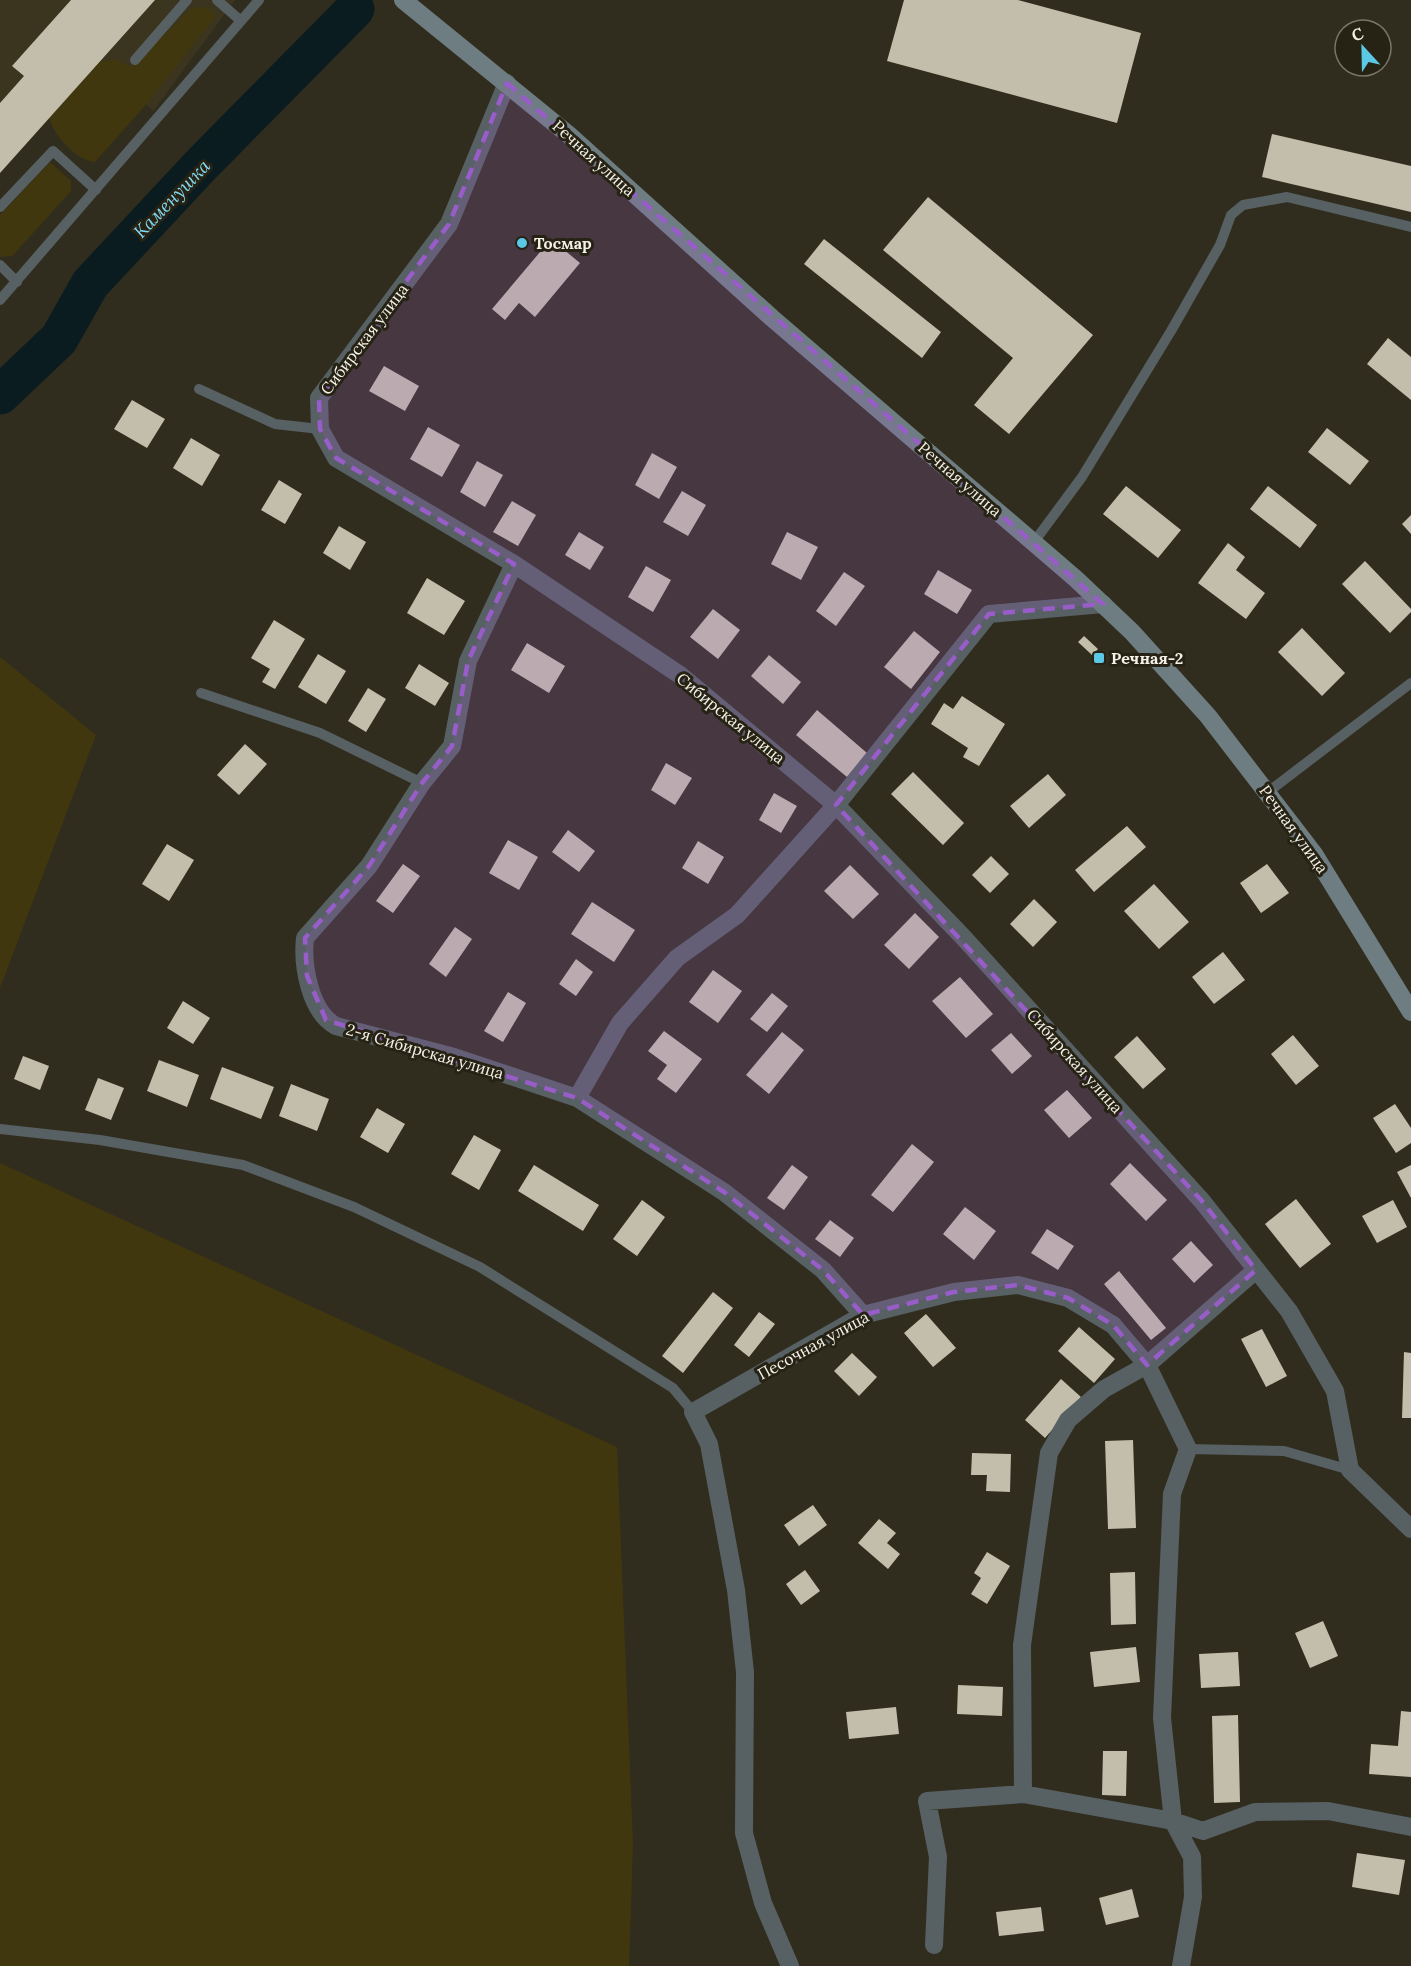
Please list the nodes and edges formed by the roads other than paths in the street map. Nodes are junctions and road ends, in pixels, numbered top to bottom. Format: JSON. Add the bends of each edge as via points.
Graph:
{"nodes":[{"id":1,"x":187,"y":0,"type":"edge"},
{"id":2,"x":217,"y":0,"type":"edge"},
{"id":3,"x":259,"y":0,"type":"edge"},
{"id":4,"x":403,"y":0,"type":"edge"},
{"id":5,"x":241,"y":21,"type":"junction"},
{"id":6,"x":135,"y":60,"type":"dead end"},
{"id":7,"x":507,"y":83,"type":"junction"},
{"id":8,"x":96,"y":190,"type":"junction"},
{"id":9,"x":0,"y":207,"type":"edge"},
{"id":10,"x":1411,"y":227,"type":"edge"},
{"id":11,"x":0,"y":265,"type":"edge"},
{"id":12,"x":17,"y":282,"type":"junction"},
{"id":13,"x":0,"y":300,"type":"edge"},
{"id":14,"x":199,"y":389,"type":"dead end"},
{"id":15,"x":320,"y":429,"type":"junction"},
{"id":16,"x":1034,"y":542,"type":"junction"},
{"id":17,"x":514,"y":564,"type":"junction"},
{"id":18,"x":1103,"y":604,"type":"junction"},
{"id":19,"x":1411,"y":683,"type":"edge"},
{"id":20,"x":201,"y":693,"type":"dead end"},
{"id":21,"x":422,"y":783,"type":"junction"},
{"id":22,"x":1268,"y":792,"type":"junction"},
{"id":23,"x":836,"y":805,"type":"junction"},
{"id":24,"x":1411,"y":1012,"type":"edge"},
{"id":25,"x":577,"y":1098,"type":"junction"},
{"id":26,"x":0,"y":1129,"type":"edge"},
{"id":27,"x":1256,"y":1270,"type":"junction"},
{"id":28,"x":863,"y":1315,"type":"junction"},
{"id":29,"x":1147,"y":1365,"type":"junction"},
{"id":30,"x":693,"y":1412,"type":"junction"},
{"id":31,"x":1188,"y":1449,"type":"junction"},
{"id":32,"x":1350,"y":1470,"type":"junction"},
{"id":33,"x":1411,"y":1529,"type":"edge"},
{"id":34,"x":1023,"y":1794,"type":"junction"},
{"id":35,"x":1173,"y":1821,"type":"junction"},
{"id":36,"x":1411,"y":1827,"type":"edge"},
{"id":37,"x":934,"y":1945,"type":"dead end"},
{"id":38,"x":790,"y":1966,"type":"edge"},
{"id":39,"x":1181,"y":1966,"type":"edge"}],
"edges":[{"from":1,"to":6,"type":"lane"},
{"from":2,"to":5,"type":"lane"},
{"from":3,"to":5,"type":"lane"},
{"from":4,"to":7,"type":"main road","name":"Речная улица"},
{"from":5,"to":8,"type":"lane"},
{"from":7,"to":15,"type":"street","name":"Сибирская улица","via":[[449,224],[319,398]]},
{"from":7,"to":16,"type":"main road","name":"Речная улица","via":[[772,318]]},
{"from":8,"to":9,"type":"lane","via":[[53,152]]},
{"from":8,"to":12,"type":"lane"},
{"from":10,"to":16,"type":"lane","via":[[1287,197],[1244,205],[1231,215],[1220,245],[1171,331],[1082,477]]},
{"from":11,"to":12,"type":"lane"},
{"from":12,"to":13,"type":"lane"},
{"from":14,"to":15,"type":"lane","via":[[275,424]]},
{"from":15,"to":17,"type":"street","name":"Сибирская улица","via":[[336,458]]},
{"from":16,"to":18,"type":"main road","name":"Речная улица"},
{"from":17,"to":21,"type":"street","name":"2-я Сибирская улица","via":[[468,661],[452,746]]},
{"from":17,"to":23,"type":"street","name":"Сибирская улица","via":[[680,675]]},
{"from":18,"to":22,"type":"main road","name":"Речная улица","via":[[1184,687]]},
{"from":18,"to":23,"type":"street","via":[[989,614]]},
{"from":19,"to":22,"type":"lane"},
{"from":20,"to":21,"type":"lane","via":[[320,733]]},
{"from":21,"to":25,"type":"street","name":"2-я Сибирская улица","via":[[369,866],[305,938],[307,976],[320,1011],[336,1026],[454,1057]]},
{"from":22,"to":24,"type":"main road","name":"Речная улица","via":[[1341,894]]},
{"from":23,"to":25,"type":"street","via":[[737,915],[677,958],[620,1023]]},
{"from":23,"to":27,"type":"street","name":"Сибирская улица","via":[[980,955],[1202,1201]]},
{"from":25,"to":28,"type":"street","name":"2-я Сибирская улица","via":[[724,1192],[823,1270]]},
{"from":26,"to":30,"type":"lane","via":[[100,1140],[243,1165],[354,1207],[480,1267],[673,1388]]},
{"from":27,"to":29,"type":"street"},
{"from":27,"to":32,"type":"street","name":"Сибирская улица","via":[[1289,1311],[1335,1391]]},
{"from":28,"to":29,"type":"street","name":"Песочная улица","via":[[954,1292],[1018,1285],[1068,1298],[1113,1325]]},
{"from":28,"to":30,"type":"street","name":"Песочная улица"},
{"from":29,"to":31,"type":"street","name":"Песочная улица"},
{"from":29,"to":34,"type":"street","via":[[1104,1389],[1068,1420],[1049,1453],[1022,1645]]},
{"from":30,"to":38,"type":"street","via":[[710,1444],[736,1590],[745,1672],[744,1833],[763,1903]]},
{"from":31,"to":32,"type":"lane","via":[[1284,1451]]},
{"from":31,"to":35,"type":"street","via":[[1172,1494],[1161,1718]]},
{"from":32,"to":33,"type":"street"},
{"from":34,"to":35,"type":"street"},
{"from":34,"to":37,"type":"street","via":[[927,1801],[938,1857]]},
{"from":35,"to":36,"type":"street","via":[[1203,1831],[1255,1812],[1328,1811]]},
{"from":35,"to":39,"type":"street","via":[[1192,1857],[1193,1897]]}]}
